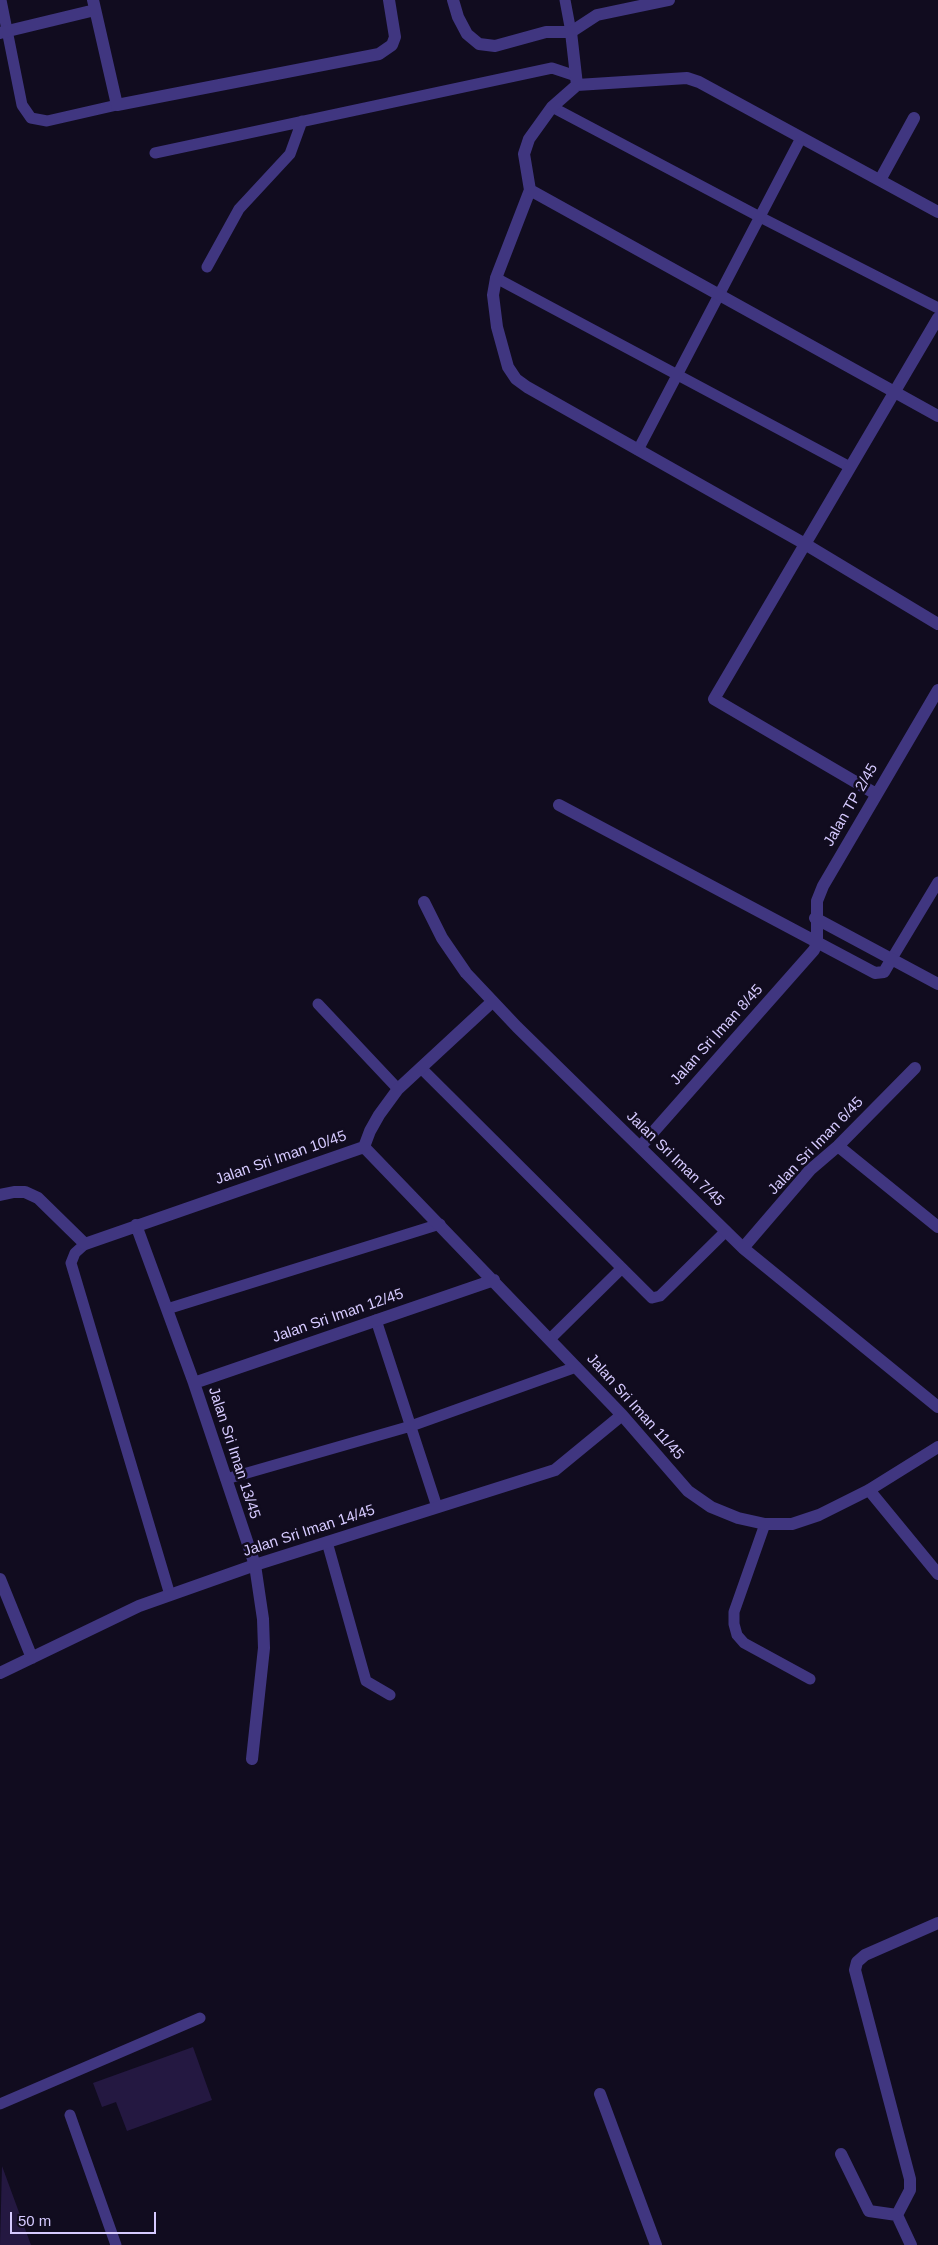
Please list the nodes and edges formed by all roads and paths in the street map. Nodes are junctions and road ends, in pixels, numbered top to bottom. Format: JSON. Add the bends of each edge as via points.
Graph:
{"nodes":[{"id":1,"x":1,"y":0,"type":"edge"},
{"id":2,"x":389,"y":0,"type":"edge"},
{"id":3,"x":453,"y":0,"type":"edge"},
{"id":4,"x":565,"y":0,"type":"edge"},
{"id":5,"x":669,"y":0,"type":"edge"},
{"id":6,"x":94,"y":5,"type":"edge"},
{"id":7,"x":4,"y":32,"type":"edge"},
{"id":8,"x":571,"y":32,"type":"junction"},
{"id":9,"x":577,"y":80,"type":"junction"},
{"id":10,"x":117,"y":105,"type":"junction"},
{"id":11,"x":552,"y":107,"type":"junction"},
{"id":12,"x":914,"y":118,"type":"dead end"},
{"id":13,"x":302,"y":121,"type":"junction"},
{"id":14,"x":801,"y":138,"type":"junction"},
{"id":15,"x":155,"y":153,"type":"dead end"},
{"id":16,"x":880,"y":180,"type":"junction"},
{"id":17,"x":530,"y":190,"type":"junction"},
{"id":18,"x":938,"y":212,"type":"edge"},
{"id":19,"x":760,"y":217,"type":"junction"},
{"id":20,"x":207,"y":267,"type":"dead end"},
{"id":21,"x":496,"y":278,"type":"junction"},
{"id":22,"x":719,"y":295,"type":"junction"},
{"id":23,"x":938,"y":308,"type":"edge"},
{"id":24,"x":938,"y":318,"type":"edge"},
{"id":25,"x":677,"y":375,"type":"junction"},
{"id":26,"x":894,"y":392,"type":"junction"},
{"id":27,"x":938,"y":416,"type":"edge"},
{"id":28,"x":638,"y":450,"type":"junction"},
{"id":29,"x":850,"y":467,"type":"junction"},
{"id":30,"x":805,"y":544,"type":"junction"},
{"id":31,"x":938,"y":624,"type":"edge"},
{"id":32,"x":938,"y":690,"type":"edge"},
{"id":33,"x":876,"y":794,"type":"junction"},
{"id":34,"x":559,"y":805,"type":"dead end"},
{"id":35,"x":938,"y":882,"type":"edge"},
{"id":36,"x":424,"y":902,"type":"dead end"},
{"id":37,"x":815,"y":918,"type":"junction"},
{"id":38,"x":817,"y":944,"type":"junction"},
{"id":39,"x":890,"y":960,"type":"junction"},
{"id":40,"x":938,"y":984,"type":"edge"},
{"id":41,"x":492,"y":1002,"type":"junction"},
{"id":42,"x":318,"y":1004,"type":"dead end"},
{"id":43,"x":421,"y":1068,"type":"junction"},
{"id":44,"x":915,"y":1068,"type":"dead end"},
{"id":45,"x":398,"y":1089,"type":"junction"},
{"id":46,"x":838,"y":1146,"type":"junction"},
{"id":47,"x":364,"y":1147,"type":"junction"},
{"id":48,"x":640,"y":1147,"type":"junction"},
{"id":49,"x":0,"y":1195,"type":"edge"},
{"id":50,"x":440,"y":1224,"type":"junction"},
{"id":51,"x":136,"y":1225,"type":"junction"},
{"id":52,"x":938,"y":1227,"type":"edge"},
{"id":53,"x":726,"y":1231,"type":"junction"},
{"id":54,"x":85,"y":1244,"type":"junction"},
{"id":55,"x":743,"y":1248,"type":"junction"},
{"id":56,"x":621,"y":1269,"type":"junction"},
{"id":57,"x":494,"y":1280,"type":"junction"},
{"id":58,"x":167,"y":1309,"type":"junction"},
{"id":59,"x":376,"y":1320,"type":"junction"},
{"id":60,"x":550,"y":1339,"type":"junction"},
{"id":61,"x":576,"y":1367,"type":"junction"},
{"id":62,"x":194,"y":1383,"type":"junction"},
{"id":63,"x":938,"y":1407,"type":"edge"},
{"id":64,"x":622,"y":1415,"type":"junction"},
{"id":65,"x":410,"y":1426,"type":"junction"},
{"id":66,"x":938,"y":1447,"type":"edge"},
{"id":67,"x":226,"y":1479,"type":"junction"},
{"id":68,"x":869,"y":1490,"type":"junction"},
{"id":69,"x":437,"y":1507,"type":"junction"},
{"id":70,"x":764,"y":1524,"type":"junction"},
{"id":71,"x":327,"y":1542,"type":"junction"},
{"id":72,"x":254,"y":1565,"type":"junction"},
{"id":73,"x":938,"y":1574,"type":"edge"},
{"id":74,"x":0,"y":1578,"type":"edge"},
{"id":75,"x":170,"y":1595,"type":"junction"},
{"id":76,"x":32,"y":1658,"type":"junction"},
{"id":77,"x":0,"y":1673,"type":"edge"},
{"id":78,"x":810,"y":1679,"type":"dead end"},
{"id":79,"x":390,"y":1695,"type":"dead end"},
{"id":80,"x":252,"y":1759,"type":"dead end"},
{"id":81,"x":938,"y":1923,"type":"edge"},
{"id":82,"x":200,"y":2018,"type":"dead end"},
{"id":83,"x":600,"y":2094,"type":"dead end"},
{"id":84,"x":0,"y":2104,"type":"edge"},
{"id":85,"x":70,"y":2115,"type":"dead end"},
{"id":86,"x":841,"y":2154,"type":"dead end"},
{"id":87,"x":897,"y":2215,"type":"junction"},
{"id":88,"x":116,"y":2245,"type":"edge"},
{"id":89,"x":656,"y":2245,"type":"edge"},
{"id":90,"x":911,"y":2245,"type":"edge"}],
"edges":[{"from":1,"to":7,"type":"lane"},
{"from":2,"to":10,"type":"street","via":[[395,37],[392,45],[379,54]]},
{"from":3,"to":8,"type":"street","via":[[467,34],[479,44],[495,46],[546,32]]},
{"from":4,"to":8,"type":"lane"},
{"from":5,"to":8,"type":"street","via":[[597,15]]},
{"from":6,"to":7,"type":"street"},
{"from":6,"to":10,"type":"street"},
{"from":7,"to":10,"type":"lane","via":[[22,105],[32,118],[47,121]]},
{"from":8,"to":9,"type":"street"},
{"from":9,"to":11,"type":"street"},
{"from":9,"to":13,"type":"lane","via":[[552,68]]},
{"from":9,"to":14,"type":"street","via":[[687,78]]},
{"from":11,"to":17,"type":"street","via":[[526,146],[524,161]]},
{"from":11,"to":19,"type":"lane"},
{"from":12,"to":16,"type":"street"},
{"from":13,"to":15,"type":"lane"},
{"from":13,"to":20,"type":"lane","via":[[290,154],[240,209]]},
{"from":14,"to":16,"type":"street"},
{"from":14,"to":19,"type":"lane"},
{"from":16,"to":18,"type":"street"},
{"from":17,"to":21,"type":"street"},
{"from":17,"to":22,"type":"street"},
{"from":19,"to":22,"type":"lane"},
{"from":19,"to":23,"type":"lane"},
{"from":21,"to":25,"type":"lane"},
{"from":21,"to":28,"type":"street","via":[[493,295],[496,327],[508,368],[516,379]]},
{"from":22,"to":25,"type":"lane"},
{"from":22,"to":26,"type":"street"},
{"from":24,"to":26,"type":"street"},
{"from":25,"to":28,"type":"lane"},
{"from":25,"to":29,"type":"lane"},
{"from":26,"to":27,"type":"street"},
{"from":26,"to":29,"type":"street"},
{"from":28,"to":30,"type":"street"},
{"from":29,"to":30,"type":"street"},
{"from":30,"to":31,"type":"street"},
{"from":30,"to":33,"type":"street","via":[[714,698]]},
{"from":32,"to":33,"type":"street","name":"Jalan TP 2/45"},
{"from":33,"to":37,"type":"street","name":"Jalan TP 2/45","via":[[823,886]]},
{"from":34,"to":38,"type":"street"},
{"from":35,"to":39,"type":"lane"},
{"from":36,"to":41,"type":"street","name":"Jalan Sri Iman 7/45","via":[[442,938],[466,973]]},
{"from":37,"to":38,"type":"street","name":"Jalan TP 2/45"},
{"from":37,"to":39,"type":"street"},
{"from":38,"to":39,"type":"street","via":[[875,973],[884,972]]},
{"from":38,"to":48,"type":"street","name":"Jalan Sri Iman 8/45","via":[[810,956]]},
{"from":39,"to":40,"type":"street"},
{"from":41,"to":43,"type":"street","name":"Jalan Sri Iman 10/45"},
{"from":41,"to":48,"type":"street","name":"Jalan Sri Iman 7/45"},
{"from":42,"to":45,"type":"lane"},
{"from":43,"to":45,"type":"street","name":"Jalan Sri Iman 10/45"},
{"from":43,"to":56,"type":"lane"},
{"from":44,"to":46,"type":"street","name":"Jalan Sri Iman 6/45"},
{"from":45,"to":47,"type":"street","name":"Jalan Sri Iman 10/45","via":[[379,1115]]},
{"from":46,"to":52,"type":"street"},
{"from":46,"to":55,"type":"street","name":"Jalan Sri Iman 6/45","via":[[810,1170]]},
{"from":47,"to":50,"type":"street","name":"Jalan Sri Iman 11/45"},
{"from":47,"to":51,"type":"street","name":"Jalan Sri Iman 10/45"},
{"from":48,"to":53,"type":"street","name":"Jalan Sri Iman 7/45"},
{"from":49,"to":54,"type":"street","via":[[25,1192],[38,1198]]},
{"from":50,"to":57,"type":"street","name":"Jalan Sri Iman 11/45"},
{"from":50,"to":58,"type":"lane"},
{"from":51,"to":54,"type":"street","name":"Jalan Sri Iman 10/45"},
{"from":51,"to":58,"type":"street","name":"Jalan Sri Iman 13/45"},
{"from":53,"to":55,"type":"street","name":"Jalan Sri Iman 7/45"},
{"from":53,"to":56,"type":"lane","via":[[656,1298],[648,1296]]},
{"from":54,"to":75,"type":"lane","via":[[75,1253],[71,1263]]},
{"from":55,"to":63,"type":"street","name":"Jalan Sri Iman 7/45"},
{"from":56,"to":60,"type":"lane"},
{"from":57,"to":59,"type":"street","name":"Jalan Sri Iman 12/45"},
{"from":57,"to":60,"type":"street","name":"Jalan Sri Iman 11/45"},
{"from":58,"to":62,"type":"street","name":"Jalan Sri Iman 13/45"},
{"from":59,"to":62,"type":"street","name":"Jalan Sri Iman 12/45"},
{"from":59,"to":65,"type":"lane"},
{"from":60,"to":61,"type":"street","name":"Jalan Sri Iman 11/45"},
{"from":61,"to":64,"type":"street","name":"Jalan Sri Iman 11/45"},
{"from":61,"to":65,"type":"lane"},
{"from":62,"to":67,"type":"street","name":"Jalan Sri Iman 13/45"},
{"from":64,"to":69,"type":"street","name":"Jalan Sri Iman 14/45","via":[[554,1470]]},
{"from":64,"to":70,"type":"street","name":"Jalan Sri Iman 11/45","via":[[688,1491],[711,1507]]},
{"from":65,"to":67,"type":"lane"},
{"from":65,"to":69,"type":"lane"},
{"from":66,"to":68,"type":"street","name":"Jalan Sri Iman 11/45"},
{"from":67,"to":72,"type":"street","name":"Jalan Sri Iman 13/45"},
{"from":68,"to":70,"type":"street","name":"Jalan Sri Iman 11/45","via":[[819,1515],[792,1524]]},
{"from":68,"to":73,"type":"street"},
{"from":69,"to":71,"type":"street","name":"Jalan Sri Iman 14/45"},
{"from":70,"to":78,"type":"lane","via":[[734,1612],[737,1635],[744,1643]]},
{"from":71,"to":72,"type":"street","name":"Jalan Sri Iman 14/45"},
{"from":71,"to":79,"type":"lane","via":[[366,1681]]},
{"from":72,"to":75,"type":"street","name":"Jalan Sri Iman 14/45"},
{"from":72,"to":80,"type":"street","name":"Jalan Sri Iman 13/45","via":[[264,1619],[264,1648]]},
{"from":74,"to":76,"type":"street"},
{"from":75,"to":76,"type":"street","name":"Jalan Sri Iman 14/45","via":[[139,1606]]},
{"from":76,"to":77,"type":"street","name":"Jalan Sri Iman 14/45"},
{"from":81,"to":87,"type":"street","via":[[865,1955],[857,1962],[855,1970],[910,2179],[910,2190]]},
{"from":82,"to":84,"type":"lane"},
{"from":83,"to":89,"type":"street"},
{"from":85,"to":88,"type":"lane"},
{"from":86,"to":87,"type":"street","via":[[869,2211]]},
{"from":87,"to":90,"type":"street"}]}
